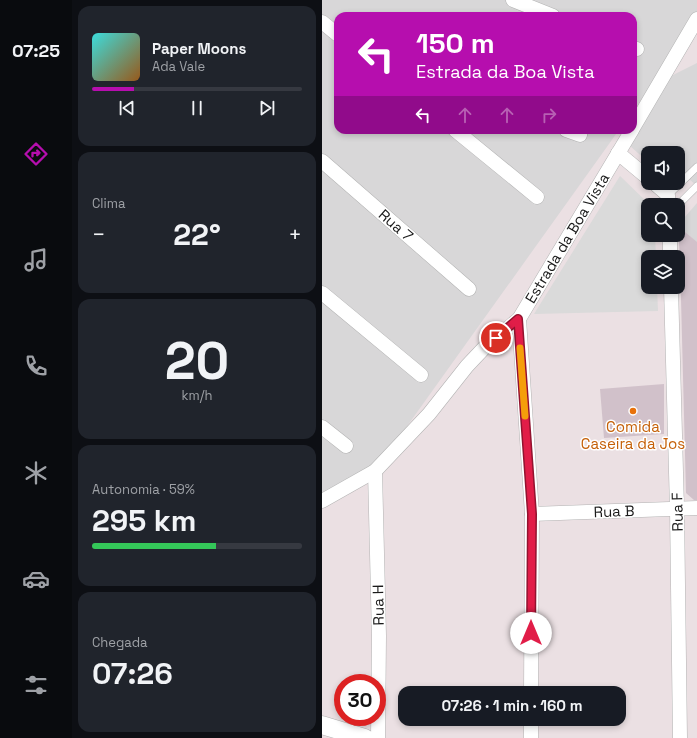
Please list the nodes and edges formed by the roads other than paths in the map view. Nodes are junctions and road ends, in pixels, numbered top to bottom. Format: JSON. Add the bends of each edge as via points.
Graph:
{"nodes":[{"id":1,"x":513,"y":0,"type":"edge"},
{"id":2,"x":543,"y":12,"type":"edge"},
{"id":3,"x":697,"y":19,"type":"edge"},
{"id":4,"x":322,"y":22,"type":"edge"},
{"id":5,"x":334,"y":32,"type":"edge"},
{"id":6,"x":637,"y":121,"type":"edge"},
{"id":7,"x":459,"y":134,"type":"edge"},
{"id":8,"x":629,"y":134,"type":"edge"},
{"id":9,"x":618,"y":153,"type":"junction"},
{"id":10,"x":322,"y":161,"type":"edge"},
{"id":11,"x":697,"y":167,"type":"edge"},
{"id":12,"x":641,"y":172,"type":"edge"},
{"id":13,"x":697,"y":186,"type":"edge"},
{"id":14,"x":660,"y":190,"type":"edge"},
{"id":15,"x":537,"y":197,"type":"dead end"},
{"id":16,"x":666,"y":198,"type":"edge"},
{"id":17,"x":670,"y":198,"type":"edge"},
{"id":18,"x":685,"y":198,"type":"edge"},
{"id":19,"x":469,"y":288,"type":"dead end"},
{"id":20,"x":322,"y":292,"type":"edge"},
{"id":21,"x":671,"y":294,"type":"edge"},
{"id":22,"x":518,"y":319,"type":"junction"},
{"id":23,"x":421,"y":375,"type":"dead end"},
{"id":24,"x":322,"y":426,"type":"edge"},
{"id":25,"x":346,"y":446,"type":"dead end"},
{"id":26,"x":375,"y":471,"type":"junction"},
{"id":27,"x":322,"y":501,"type":"edge"},
{"id":28,"x":697,"y":508,"type":"edge"},
{"id":29,"x":677,"y":509,"type":"junction"},
{"id":30,"x":532,"y":514,"type":"junction"},
{"id":31,"x":531,"y":686,"type":"edge"},
{"id":32,"x":322,"y":725,"type":"edge"},
{"id":33,"x":531,"y":726,"type":"edge"},
{"id":34,"x":364,"y":738,"type":"edge"},
{"id":35,"x":378,"y":738,"type":"edge"},
{"id":36,"x":531,"y":738,"type":"edge"},
{"id":37,"x":680,"y":738,"type":"edge"}],
"edges":[{"from":1,"to":2,"type":"street"},
{"from":3,"to":6,"type":"street","name":"Estrada da Boa Vista"},
{"from":4,"to":5,"type":"street"},
{"from":7,"to":15,"type":"street"},
{"from":8,"to":9,"type":"street","name":"Estrada da Boa Vista"},
{"from":9,"to":12,"type":"street"},
{"from":9,"to":22,"type":"street","name":"Estrada da Boa Vista"},
{"from":10,"to":19,"type":"street","name":"Rua 7"},
{"from":11,"to":17,"type":"lane"},
{"from":13,"to":18,"type":"lane"},
{"from":14,"to":16,"type":"street"},
{"from":20,"to":23,"type":"street"},
{"from":21,"to":29,"type":"street","name":"Rua F"},
{"from":22,"to":26,"type":"street","name":"Estrada da Boa Vista","via":[[467,366],[429,414]]},
{"from":22,"to":30,"type":"street"},
{"from":24,"to":25,"type":"street"},
{"from":26,"to":27,"type":"street","name":"Estrada da Boa Vista"},
{"from":26,"to":35,"type":"street","name":"Rua H","via":[[379,636]]},
{"from":28,"to":29,"type":"street","name":"Rua B"},
{"from":29,"to":30,"type":"street","name":"Rua B"},
{"from":29,"to":37,"type":"street","name":"Rua F"},
{"from":30,"to":31,"type":"street"},
{"from":32,"to":34,"type":"street"},
{"from":33,"to":36,"type":"street"}]}
